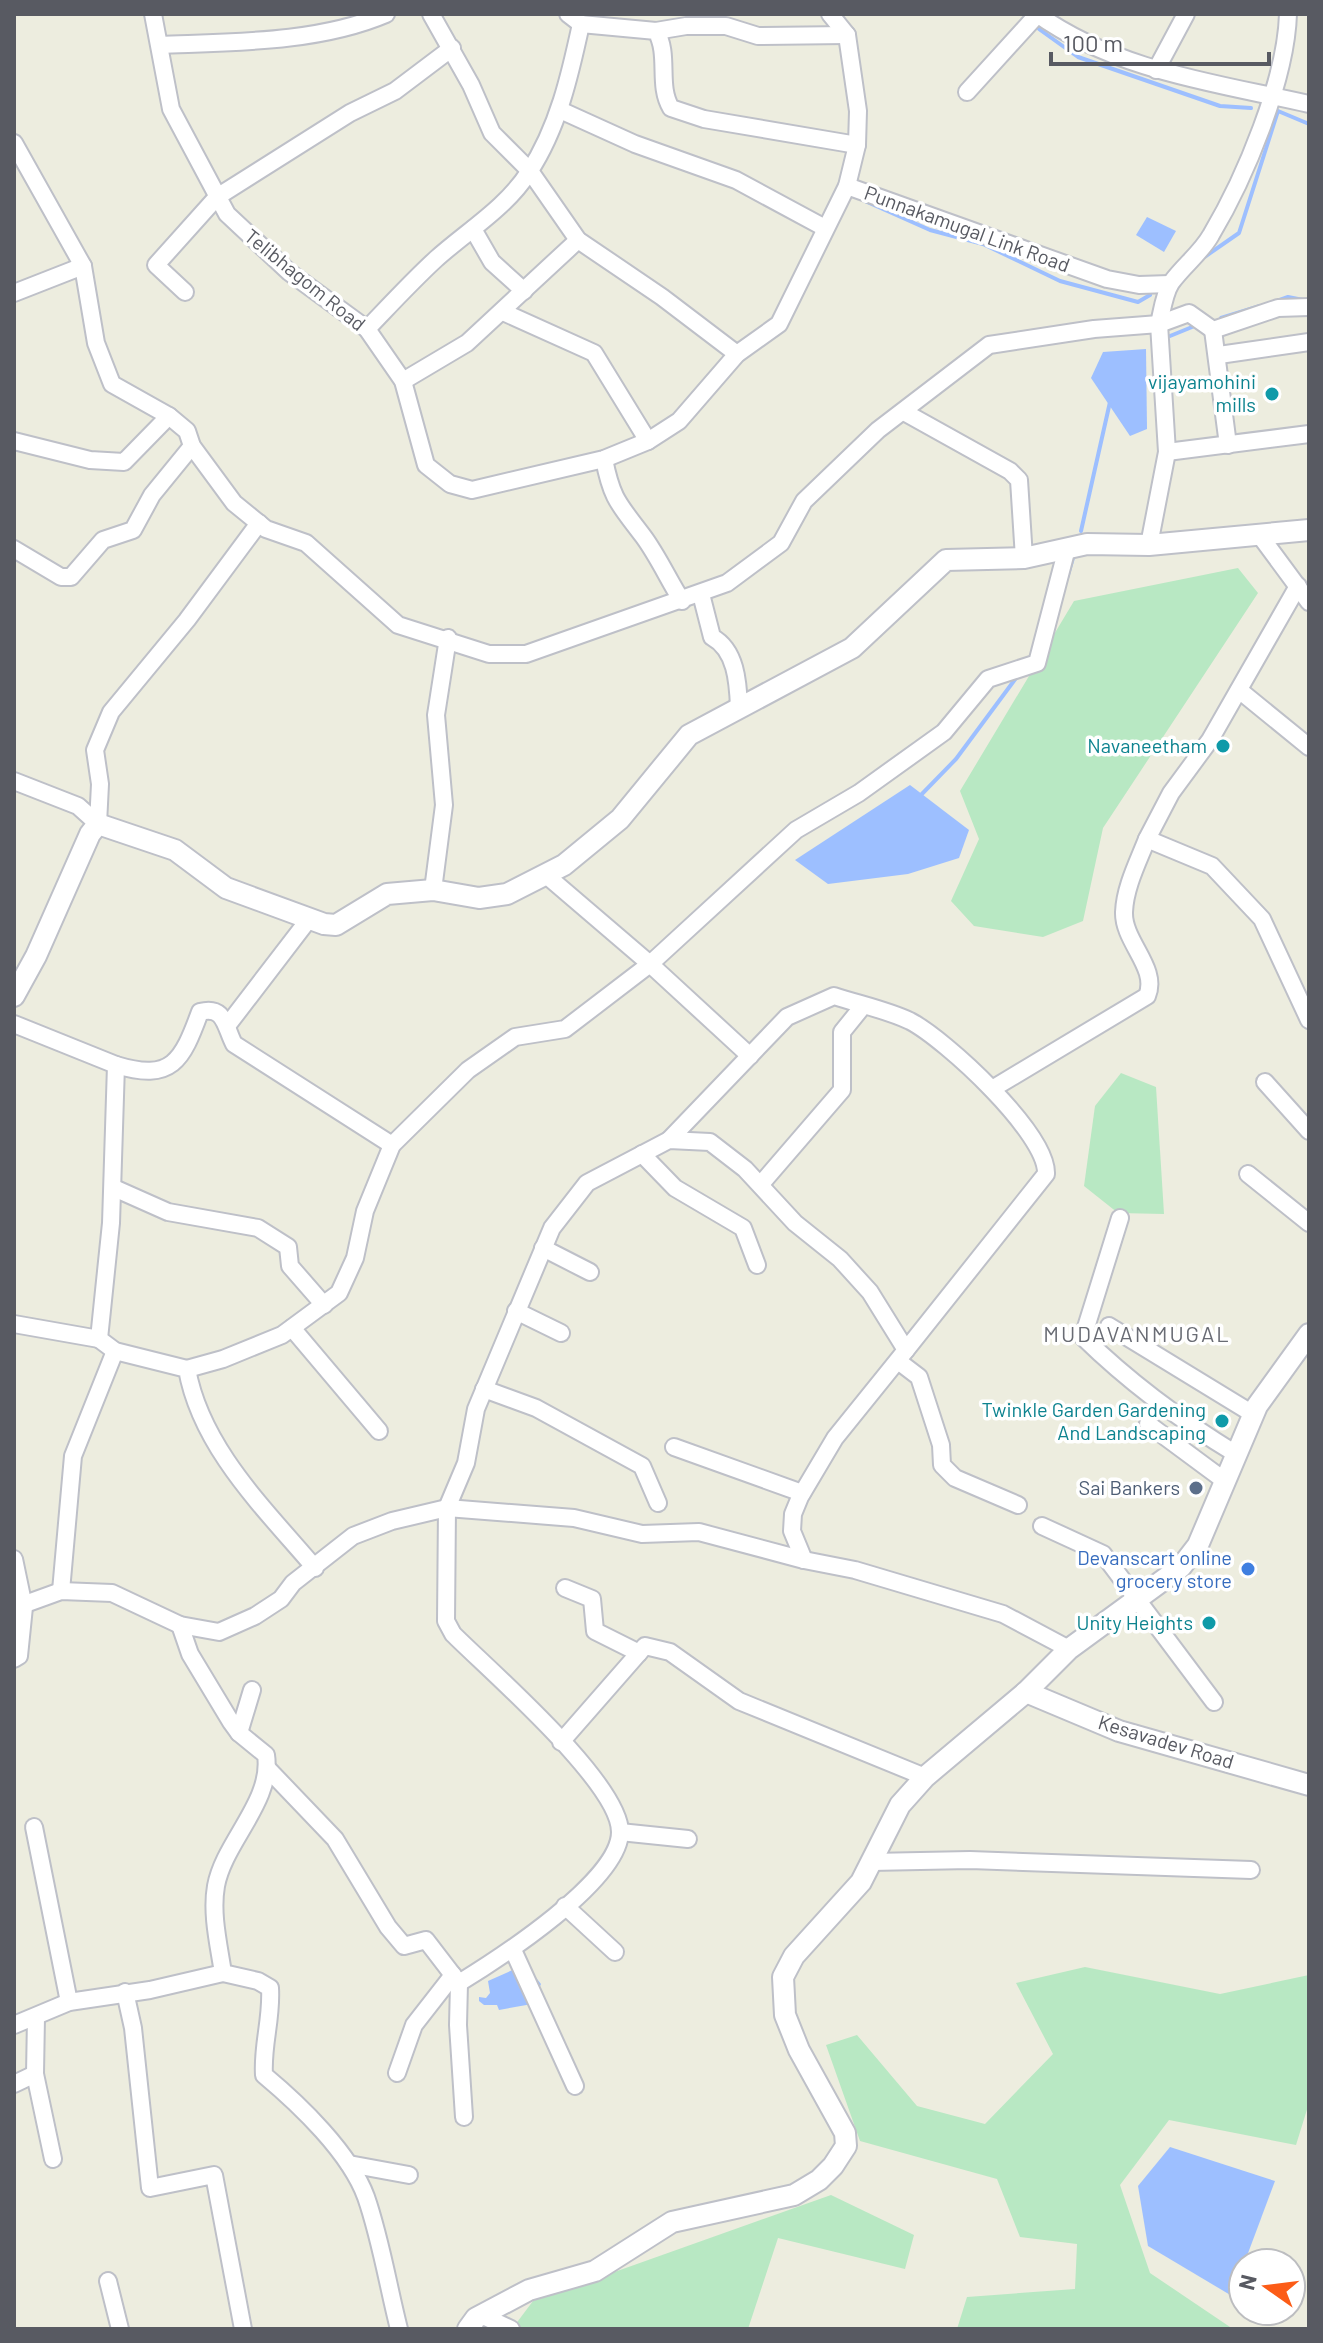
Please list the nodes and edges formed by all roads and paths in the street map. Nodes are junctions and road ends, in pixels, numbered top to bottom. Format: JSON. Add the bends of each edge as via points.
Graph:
{"nodes":[{"id":1,"x":153,"y":14,"type":"edge"},
{"id":2,"x":386,"y":14,"type":"edge"},
{"id":3,"x":431,"y":14,"type":"edge"},
{"id":4,"x":830,"y":14,"type":"edge"},
{"id":5,"x":1037,"y":14,"type":"edge"},
{"id":6,"x":1186,"y":14,"type":"edge"},
{"id":7,"x":1288,"y":14,"type":"edge"},
{"id":8,"x":574,"y":19,"type":"edge"},
{"id":9,"x":656,"y":31,"type":"junction"},
{"id":10,"x":847,"y":35,"type":"junction"},
{"id":11,"x":160,"y":45,"type":"junction"},
{"id":12,"x":452,"y":48,"type":"junction"},
{"id":13,"x":1156,"y":70,"type":"junction"},
{"id":14,"x":967,"y":92,"type":"dead end"},
{"id":15,"x":1271,"y":97,"type":"junction"},
{"id":16,"x":1309,"y":104,"type":"edge"},
{"id":17,"x":560,"y":110,"type":"junction"},
{"id":18,"x":14,"y":143,"type":"edge"},
{"id":19,"x":857,"y":145,"type":"junction"},
{"id":20,"x":530,"y":171,"type":"junction"},
{"id":21,"x":847,"y":186,"type":"junction"},
{"id":22,"x":217,"y":197,"type":"junction"},
{"id":23,"x":825,"y":228,"type":"junction"},
{"id":24,"x":473,"y":229,"type":"junction"},
{"id":25,"x":578,"y":240,"type":"junction"},
{"id":26,"x":83,"y":266,"type":"junction"},
{"id":27,"x":1170,"y":284,"type":"junction"},
{"id":28,"x":524,"y":291,"type":"junction"},
{"id":29,"x":185,"y":292,"type":"dead end"},
{"id":30,"x":14,"y":293,"type":"edge"},
{"id":31,"x":1309,"y":307,"type":"edge"},
{"id":32,"x":503,"y":312,"type":"junction"},
{"id":33,"x":1159,"y":324,"type":"junction"},
{"id":34,"x":367,"y":329,"type":"junction"},
{"id":35,"x":1213,"y":330,"type":"junction"},
{"id":36,"x":1309,"y":342,"type":"edge"},
{"id":37,"x":737,"y":354,"type":"junction"},
{"id":38,"x":1219,"y":355,"type":"junction"},
{"id":39,"x":403,"y":381,"type":"junction"},
{"id":40,"x":904,"y":412,"type":"junction"},
{"id":41,"x":169,"y":416,"type":"junction"},
{"id":42,"x":1309,"y":434,"type":"edge"},
{"id":43,"x":14,"y":441,"type":"edge"},
{"id":44,"x":648,"y":441,"type":"junction"},
{"id":45,"x":1228,"y":445,"type":"junction"},
{"id":46,"x":192,"y":446,"type":"junction"},
{"id":47,"x":1167,"y":452,"type":"junction"},
{"id":48,"x":604,"y":459,"type":"junction"},
{"id":49,"x":259,"y":523,"type":"junction"},
{"id":50,"x":1309,"y":530,"type":"edge"},
{"id":51,"x":1261,"y":537,"type":"junction"},
{"id":52,"x":1149,"y":545,"type":"junction"},
{"id":53,"x":1067,"y":548,"type":"junction"},
{"id":54,"x":14,"y":549,"type":"edge"},
{"id":55,"x":1024,"y":558,"type":"junction"},
{"id":56,"x":1298,"y":586,"type":"junction"},
{"id":57,"x":701,"y":594,"type":"junction"},
{"id":58,"x":682,"y":601,"type":"junction"},
{"id":59,"x":1309,"y":602,"type":"edge"},
{"id":60,"x":448,"y":638,"type":"junction"},
{"id":61,"x":1239,"y":690,"type":"junction"},
{"id":62,"x":739,"y":707,"type":"junction"},
{"id":63,"x":1309,"y":747,"type":"edge"},
{"id":64,"x":14,"y":781,"type":"edge"},
{"id":65,"x":98,"y":824,"type":"junction"},
{"id":66,"x":1147,"y":839,"type":"junction"},
{"id":67,"x":546,"y":875,"type":"junction"},
{"id":68,"x":433,"y":890,"type":"junction"},
{"id":69,"x":309,"y":919,"type":"junction"},
{"id":70,"x":650,"y":964,"type":"junction"},
{"id":71,"x":14,"y":996,"type":"edge"},
{"id":72,"x":863,"y":1006,"type":"junction"},
{"id":73,"x":1309,"y":1020,"type":"edge"},
{"id":74,"x":14,"y":1024,"type":"edge"},
{"id":75,"x":227,"y":1026,"type":"junction"},
{"id":76,"x":750,"y":1056,"type":"junction"},
{"id":77,"x":116,"y":1065,"type":"junction"},
{"id":78,"x":1265,"y":1082,"type":"dead end"},
{"id":79,"x":992,"y":1089,"type":"junction"},
{"id":80,"x":1309,"y":1131,"type":"edge"},
{"id":81,"x":669,"y":1140,"type":"junction"},
{"id":82,"x":392,"y":1145,"type":"junction"},
{"id":83,"x":642,"y":1154,"type":"junction"},
{"id":84,"x":1248,"y":1174,"type":"dead end"},
{"id":85,"x":761,"y":1184,"type":"junction"},
{"id":86,"x":114,"y":1188,"type":"junction"},
{"id":87,"x":1120,"y":1218,"type":"dead end"},
{"id":88,"x":1309,"y":1223,"type":"edge"},
{"id":89,"x":543,"y":1248,"type":"junction"},
{"id":90,"x":757,"y":1265,"type":"dead end"},
{"id":91,"x":590,"y":1272,"type":"dead end"},
{"id":92,"x":324,"y":1305,"type":"junction"},
{"id":93,"x":516,"y":1311,"type":"junction"},
{"id":94,"x":14,"y":1324,"type":"edge"},
{"id":95,"x":1109,"y":1326,"type":"dead end"},
{"id":96,"x":292,"y":1328,"type":"junction"},
{"id":97,"x":561,"y":1333,"type":"dead end"},
{"id":98,"x":1309,"y":1334,"type":"edge"},
{"id":99,"x":99,"y":1339,"type":"junction"},
{"id":100,"x":115,"y":1351,"type":"junction"},
{"id":101,"x":902,"y":1356,"type":"junction"},
{"id":102,"x":187,"y":1369,"type":"junction"},
{"id":103,"x":484,"y":1389,"type":"junction"},
{"id":104,"x":1253,"y":1414,"type":"junction"},
{"id":105,"x":1148,"y":1424,"type":"dead end"},
{"id":106,"x":379,"y":1431,"type":"dead end"},
{"id":107,"x":674,"y":1447,"type":"dead end"},
{"id":108,"x":1236,"y":1454,"type":"junction"},
{"id":109,"x":1225,"y":1481,"type":"junction"},
{"id":110,"x":802,"y":1493,"type":"junction"},
{"id":111,"x":658,"y":1503,"type":"dead end"},
{"id":112,"x":1018,"y":1505,"type":"dead end"},
{"id":113,"x":447,"y":1508,"type":"junction"},
{"id":114,"x":1042,"y":1526,"type":"dead end"},
{"id":115,"x":14,"y":1559,"type":"edge"},
{"id":116,"x":804,"y":1560,"type":"junction"},
{"id":117,"x":315,"y":1568,"type":"junction"},
{"id":118,"x":565,"y":1588,"type":"dead end"},
{"id":119,"x":61,"y":1591,"type":"junction"},
{"id":120,"x":1138,"y":1599,"type":"junction"},
{"id":121,"x":19,"y":1607,"type":"edge"},
{"id":122,"x":180,"y":1625,"type":"junction"},
{"id":123,"x":1069,"y":1649,"type":"junction"},
{"id":124,"x":639,"y":1653,"type":"junction"},
{"id":125,"x":14,"y":1659,"type":"edge"},
{"id":126,"x":252,"y":1690,"type":"dead end"},
{"id":127,"x":1026,"y":1692,"type":"junction"},
{"id":128,"x":1214,"y":1702,"type":"dead end"},
{"id":129,"x":239,"y":1733,"type":"junction"},
{"id":130,"x":561,"y":1742,"type":"junction"},
{"id":131,"x":268,"y":1769,"type":"junction"},
{"id":132,"x":925,"y":1777,"type":"junction"},
{"id":133,"x":1309,"y":1785,"type":"edge"},
{"id":134,"x":34,"y":1827,"type":"dead end"},
{"id":135,"x":620,"y":1832,"type":"junction"},
{"id":136,"x":688,"y":1839,"type":"dead end"},
{"id":137,"x":871,"y":1862,"type":"junction"},
{"id":138,"x":1251,"y":1870,"type":"dead end"},
{"id":139,"x":565,"y":1906,"type":"junction"},
{"id":140,"x":513,"y":1950,"type":"junction"},
{"id":141,"x":615,"y":1952,"type":"dead end"},
{"id":142,"x":223,"y":1973,"type":"junction"},
{"id":143,"x":456,"y":1979,"type":"junction"},
{"id":144,"x":125,"y":1992,"type":"junction"},
{"id":145,"x":69,"y":2002,"type":"junction"},
{"id":146,"x":36,"y":2017,"type":"junction"},
{"id":147,"x":14,"y":2025,"type":"edge"},
{"id":148,"x":397,"y":2073,"type":"dead end"},
{"id":149,"x":35,"y":2074,"type":"junction"},
{"id":150,"x":14,"y":2084,"type":"edge"},
{"id":151,"x":575,"y":2086,"type":"dead end"},
{"id":152,"x":464,"y":2117,"type":"dead end"},
{"id":153,"x":53,"y":2159,"type":"dead end"},
{"id":154,"x":349,"y":2164,"type":"junction"},
{"id":155,"x":409,"y":2175,"type":"dead end"},
{"id":156,"x":108,"y":2281,"type":"dead end"},
{"id":157,"x":475,"y":2322,"type":"edge"},
{"id":158,"x":120,"y":2329,"type":"edge"},
{"id":159,"x":243,"y":2329,"type":"edge"},
{"id":160,"x":399,"y":2329,"type":"edge"},
{"id":161,"x":511,"y":2329,"type":"edge"}],
"edges":[{"from":1,"to":11,"type":"street","name":"Telibhagom Road"},
{"from":2,"to":11,"type":"street","via":[[334,29]]},
{"from":3,"to":12,"type":"street"},
{"from":4,"to":10,"type":"street"},
{"from":5,"to":13,"type":"street","via":[[1110,55]]},
{"from":5,"to":14,"type":"street"},
{"from":6,"to":13,"type":"street"},
{"from":7,"to":15,"type":"street"},
{"from":8,"to":9,"type":"street"},
{"from":8,"to":17,"type":"street"},
{"from":9,"to":10,"type":"street","via":[[726,26],[758,36]]},
{"from":9,"to":19,"type":"street","via":[[662,45],[664,96],[671,108],[704,119]]},
{"from":10,"to":19,"type":"street","name":"Punnakamugal Link Road","via":[[858,111]]},
{"from":11,"to":22,"type":"street","name":"Telibhagom Road","via":[[171,109]]},
{"from":12,"to":20,"type":"street","via":[[492,133]]},
{"from":12,"to":22,"type":"street","via":[[395,91],[350,113]]},
{"from":13,"to":15,"type":"street"},
{"from":15,"to":16,"type":"street"},
{"from":15,"to":27,"type":"street","via":[[1233,196],[1209,238]]},
{"from":17,"to":20,"type":"street"},
{"from":17,"to":23,"type":"street","via":[[736,180]]},
{"from":18,"to":26,"type":"street"},
{"from":19,"to":21,"type":"street","name":"Punnakamugal Link Road"},
{"from":20,"to":24,"type":"street"},
{"from":20,"to":25,"type":"street"},
{"from":21,"to":23,"type":"street","name":"Telibhagom Road"},
{"from":21,"to":27,"type":"street","name":"Punnakamugal Link Road","via":[[1107,279]]},
{"from":22,"to":29,"type":"street","via":[[156,265]]},
{"from":22,"to":34,"type":"street","name":"Telibhagom Road","via":[[235,222],[289,272]]},
{"from":23,"to":37,"type":"street","name":"Telibhagom Road","via":[[779,324]]},
{"from":24,"to":28,"type":"street","via":[[492,262]]},
{"from":24,"to":34,"type":"street"},
{"from":25,"to":28,"type":"street"},
{"from":25,"to":37,"type":"street"},
{"from":26,"to":30,"type":"street"},
{"from":26,"to":41,"type":"street","via":[[96,343],[112,384]]},
{"from":27,"to":33,"type":"street"},
{"from":28,"to":32,"type":"street"},
{"from":31,"to":35,"type":"street","via":[[1278,308]]},
{"from":32,"to":39,"type":"street","via":[[467,343]]},
{"from":32,"to":44,"type":"street","via":[[594,353]]},
{"from":33,"to":35,"type":"street","via":[[1189,313]]},
{"from":33,"to":40,"type":"street","via":[[989,345]]},
{"from":33,"to":47,"type":"street"},
{"from":34,"to":39,"type":"street","name":"Telibhagom Road"},
{"from":35,"to":38,"type":"street"},
{"from":36,"to":38,"type":"street"},
{"from":37,"to":44,"type":"street","name":"Telibhagom Road","via":[[679,421]]},
{"from":38,"to":45,"type":"street"},
{"from":39,"to":48,"type":"street","name":"Telibhagom Road","via":[[426,465],[450,484],[472,490]]},
{"from":40,"to":55,"type":"street","via":[[1019,480]]},
{"from":40,"to":57,"type":"street","via":[[804,501],[781,543],[727,583]]},
{"from":41,"to":43,"type":"street","via":[[124,462],[90,460]]},
{"from":41,"to":46,"type":"street","via":[[187,431]]},
{"from":42,"to":45,"type":"street"},
{"from":44,"to":48,"type":"street","name":"Telibhagom Road"},
{"from":45,"to":47,"type":"street"},
{"from":46,"to":49,"type":"street","via":[[234,503]]},
{"from":46,"to":54,"type":"street","via":[[152,495],[133,530],[103,540],[71,577],[61,577]]},
{"from":47,"to":52,"type":"street"},
{"from":48,"to":58,"type":"street","via":[[619,509],[645,538]]},
{"from":49,"to":60,"type":"street","via":[[306,543],[398,625]]},
{"from":49,"to":65,"type":"street","via":[[111,712],[95,750]]},
{"from":50,"to":51,"type":"street"},
{"from":51,"to":52,"type":"street"},
{"from":51,"to":56,"type":"street"},
{"from":52,"to":53,"type":"street"},
{"from":53,"to":55,"type":"street"},
{"from":53,"to":70,"type":"street","via":[[1037,663],[988,679],[944,732],[796,830]]},
{"from":55,"to":62,"type":"street","via":[[946,560],[852,648]]},
{"from":56,"to":59,"type":"street"},
{"from":56,"to":61,"type":"street"},
{"from":57,"to":58,"type":"street"},
{"from":57,"to":62,"type":"street","via":[[712,637],[722,642],[734,668]]},
{"from":58,"to":60,"type":"street","via":[[526,654],[489,654]]},
{"from":60,"to":68,"type":"street","via":[[436,715],[444,805]]},
{"from":61,"to":63,"type":"street"},
{"from":61,"to":66,"type":"street"},
{"from":62,"to":67,"type":"street","via":[[689,735],[620,819]]},
{"from":64,"to":65,"type":"street","via":[[78,806]]},
{"from":65,"to":69,"type":"street","via":[[175,850],[226,888]]},
{"from":65,"to":71,"type":"street"},
{"from":66,"to":73,"type":"street","via":[[1212,866],[1262,919]]},
{"from":66,"to":79,"type":"street","via":[[1124,914],[1128,935],[1147,970],[1147,996]]},
{"from":67,"to":68,"type":"street","via":[[507,894],[479,898]]},
{"from":67,"to":70,"type":"street"},
{"from":68,"to":69,"type":"street","via":[[387,894],[336,925]]},
{"from":69,"to":75,"type":"street"},
{"from":70,"to":76,"type":"street"},
{"from":70,"to":82,"type":"street","via":[[565,1029],[515,1037],[468,1070]]},
{"from":72,"to":76,"type":"street","via":[[834,996],[787,1017]]},
{"from":72,"to":79,"type":"street","via":[[911,1022]]},
{"from":72,"to":85,"type":"street","via":[[842,1032],[842,1090]]},
{"from":74,"to":77,"type":"street"},
{"from":75,"to":77,"type":"street","via":[[218,1012],[200,1012],[188,1044],[163,1070],[147,1073]]},
{"from":75,"to":82,"type":"street","via":[[234,1044]]},
{"from":76,"to":81,"type":"street"},
{"from":77,"to":86,"type":"street"},
{"from":78,"to":80,"type":"street"},
{"from":79,"to":101,"type":"street","via":[[1038,1142],[1046,1174]]},
{"from":81,"to":83,"type":"street"},
{"from":81,"to":85,"type":"street","via":[[710,1142]]},
{"from":82,"to":92,"type":"street","via":[[365,1211],[355,1258],[339,1293]]},
{"from":83,"to":89,"type":"street","via":[[587,1183]]},
{"from":83,"to":90,"type":"street","via":[[675,1188],[743,1228]]},
{"from":84,"to":88,"type":"street"},
{"from":85,"to":101,"type":"street","via":[[870,1292]]},
{"from":86,"to":92,"type":"street","via":[[168,1212],[258,1228],[288,1247],[290,1266]]},
{"from":86,"to":99,"type":"street"},
{"from":87,"to":108,"type":"street","via":[[1083,1337],[1127,1380]]},
{"from":89,"to":91,"type":"street"},
{"from":89,"to":93,"type":"street"},
{"from":92,"to":96,"type":"street"},
{"from":93,"to":97,"type":"street"},
{"from":93,"to":103,"type":"street"},
{"from":94,"to":99,"type":"street"},
{"from":95,"to":104,"type":"street"},
{"from":96,"to":102,"type":"street"},
{"from":96,"to":106,"type":"street"},
{"from":98,"to":104,"type":"street"},
{"from":99,"to":100,"type":"street"},
{"from":100,"to":102,"type":"street"},
{"from":100,"to":119,"type":"street","via":[[73,1456]]},
{"from":101,"to":110,"type":"street","via":[[835,1438]]},
{"from":101,"to":112,"type":"street","via":[[919,1377],[941,1445],[942,1465],[955,1478]]},
{"from":102,"to":117,"type":"street","via":[[192,1402],[218,1445],[256,1501]]},
{"from":103,"to":111,"type":"street","via":[[536,1408],[642,1466]]},
{"from":103,"to":113,"type":"street","via":[[466,1463]]},
{"from":104,"to":108,"type":"street"},
{"from":105,"to":109,"type":"street"},
{"from":107,"to":110,"type":"street"},
{"from":108,"to":109,"type":"street"},
{"from":109,"to":120,"type":"street","via":[[1198,1545],[1181,1567]]},
{"from":110,"to":116,"type":"street","via":[[792,1531]]},
{"from":113,"to":116,"type":"street","via":[[574,1518],[642,1534],[699,1532]]},
{"from":113,"to":117,"type":"street","via":[[353,1536]]},
{"from":113,"to":130,"type":"street","via":[[446,1621]]},
{"from":114,"to":120,"type":"street","via":[[1103,1554]]},
{"from":115,"to":121,"type":"street"},
{"from":116,"to":123,"type":"street","via":[[1003,1614]]},
{"from":117,"to":122,"type":"street","via":[[255,1616],[219,1632]]},
{"from":118,"to":124,"type":"street","via":[[592,1599],[595,1631]]},
{"from":119,"to":121,"type":"street"},
{"from":119,"to":122,"type":"street","via":[[112,1593]]},
{"from":120,"to":123,"type":"street"},
{"from":120,"to":128,"type":"street"},
{"from":121,"to":125,"type":"street","via":[[19,1656]]},
{"from":122,"to":129,"type":"street","via":[[190,1654]]},
{"from":123,"to":127,"type":"street"},
{"from":124,"to":130,"type":"street"},
{"from":124,"to":132,"type":"street","via":[[645,1646],[670,1652],[739,1701]]},
{"from":126,"to":129,"type":"street"},
{"from":127,"to":132,"type":"street"},
{"from":127,"to":133,"type":"street","name":"Kesavadev Road","via":[[1119,1731]]},
{"from":129,"to":131,"type":"street","via":[[266,1755]]},
{"from":130,"to":135,"type":"street","via":[[607,1793]]},
{"from":131,"to":142,"type":"street","via":[[216,1887]]},
{"from":131,"to":143,"type":"street","via":[[335,1839],[404,1946],[426,1940]]},
{"from":132,"to":137,"type":"street","via":[[900,1805]]},
{"from":134,"to":145,"type":"street"},
{"from":135,"to":136,"type":"street"},
{"from":135,"to":139,"type":"street","via":[[615,1852],[598,1877]]},
{"from":137,"to":138,"type":"street","via":[[970,1860]]},
{"from":137,"to":157,"type":"street","via":[[861,1882],[794,1956],[783,1977],[785,2015],[845,2133],[846,2146],[833,2166],[794,2195],[672,2222],[595,2271],[529,2290]]},
{"from":139,"to":140,"type":"street"},
{"from":139,"to":141,"type":"street"},
{"from":140,"to":143,"type":"street"},
{"from":140,"to":151,"type":"street"},
{"from":142,"to":144,"type":"street"},
{"from":142,"to":154,"type":"street","via":[[270,1988],[264,2075]]},
{"from":143,"to":148,"type":"street","via":[[414,2025]]},
{"from":143,"to":152,"type":"street"},
{"from":144,"to":145,"type":"street"},
{"from":144,"to":159,"type":"street","via":[[150,2188],[214,2175]]},
{"from":145,"to":146,"type":"street"},
{"from":146,"to":147,"type":"street"},
{"from":146,"to":149,"type":"street"},
{"from":149,"to":150,"type":"street"},
{"from":149,"to":153,"type":"street"},
{"from":154,"to":155,"type":"street"},
{"from":154,"to":160,"type":"street","via":[[365,2196]]},
{"from":156,"to":158,"type":"street"},
{"from":157,"to":161,"type":"street"}]}
